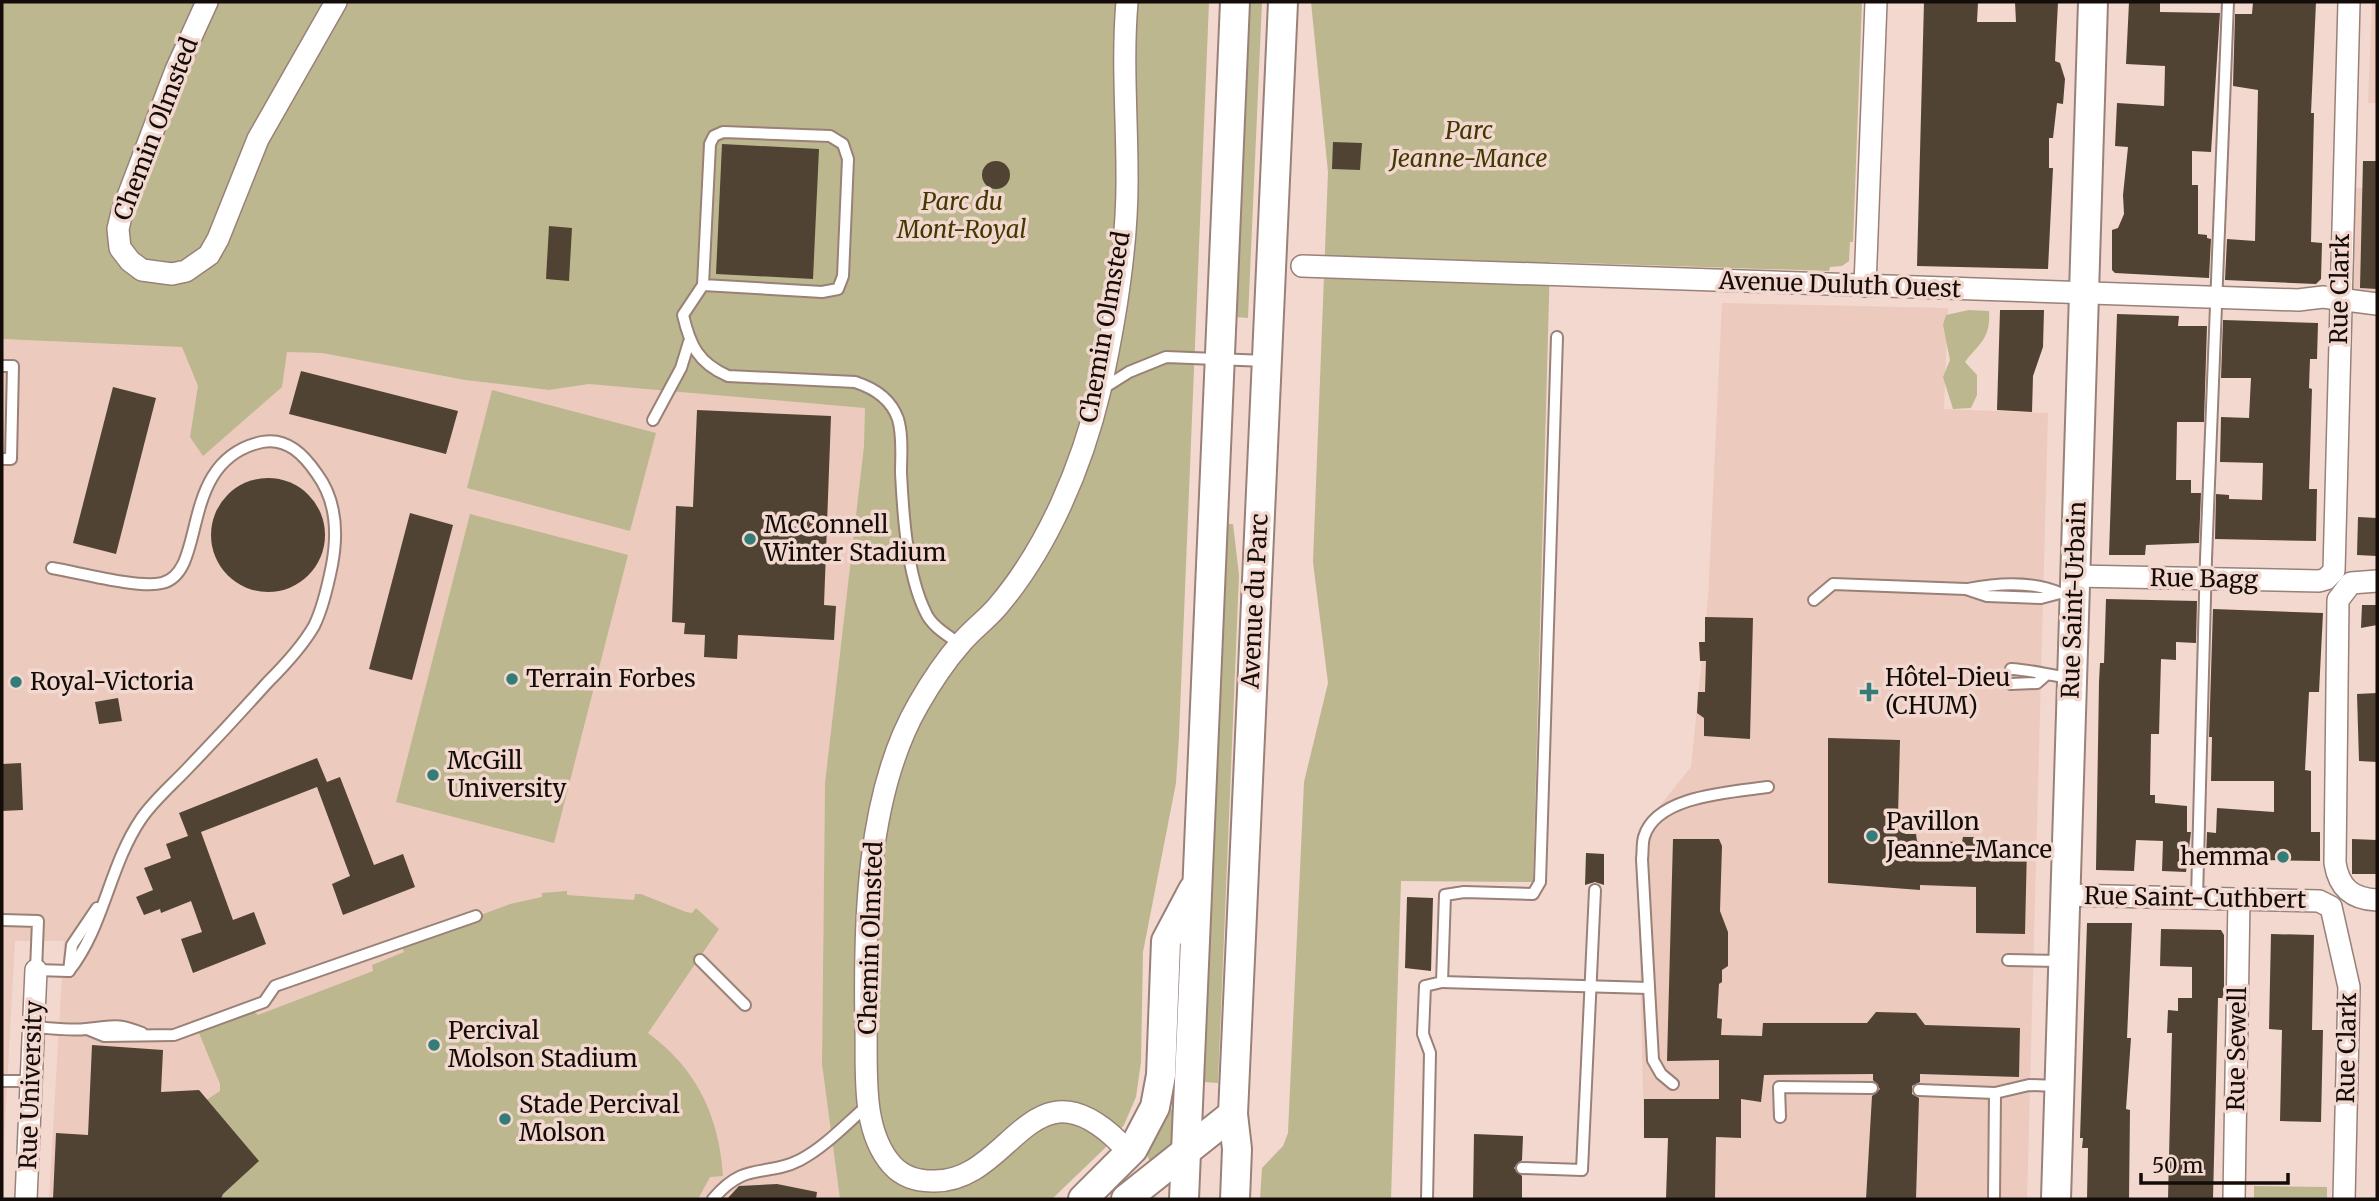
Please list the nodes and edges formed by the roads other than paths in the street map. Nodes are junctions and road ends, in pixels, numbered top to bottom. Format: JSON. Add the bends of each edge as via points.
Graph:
{"nodes":[{"id":1,"x":207,"y":2,"type":"edge"},
{"id":2,"x":336,"y":2,"type":"edge"},
{"id":3,"x":1126,"y":2,"type":"edge"},
{"id":4,"x":1235,"y":2,"type":"edge"},
{"id":5,"x":1283,"y":2,"type":"edge"},
{"id":6,"x":1876,"y":2,"type":"edge"},
{"id":7,"x":2093,"y":2,"type":"edge"},
{"id":8,"x":2228,"y":2,"type":"edge"},
{"id":9,"x":2349,"y":2,"type":"edge"},
{"id":10,"x":1302,"y":267,"type":"dead end"},
{"id":11,"x":703,"y":285,"type":"junction"},
{"id":12,"x":1865,"y":286,"type":"junction"},
{"id":13,"x":2083,"y":292,"type":"junction"},
{"id":14,"x":2216,"y":297,"type":"junction"},
{"id":15,"x":2339,"y":300,"type":"junction"},
{"id":16,"x":2377,"y":304,"type":"edge"},
{"id":17,"x":1557,"y":337,"type":"dead end"},
{"id":18,"x":689,"y":342,"type":"junction"},
{"id":19,"x":1218,"y":357,"type":"junction"},
{"id":20,"x":1266,"y":361,"type":"junction"},
{"id":21,"x":2,"y":366,"type":"edge"},
{"id":22,"x":1100,"y":391,"type":"junction"},
{"id":23,"x":653,"y":420,"type":"dead end"},
{"id":24,"x":2,"y":459,"type":"edge"},
{"id":25,"x":52,"y":568,"type":"dead end"},
{"id":26,"x":2206,"y":580,"type":"junction"},
{"id":27,"x":2339,"y":581,"type":"junction"},
{"id":28,"x":2377,"y":581,"type":"edge"},
{"id":29,"x":2070,"y":588,"type":"junction"},
{"id":30,"x":1814,"y":600,"type":"dead end"},
{"id":31,"x":960,"y":644,"type":"junction"},
{"id":32,"x":2011,"y":669,"type":"dead end"},
{"id":33,"x":2058,"y":677,"type":"junction"},
{"id":34,"x":2011,"y":684,"type":"dead end"},
{"id":35,"x":1769,"y":787,"type":"dead end"},
{"id":36,"x":1198,"y":881,"type":"junction"},
{"id":37,"x":1595,"y":890,"type":"dead end"},
{"id":38,"x":2065,"y":895,"type":"junction"},
{"id":39,"x":2197,"y":898,"type":"junction"},
{"id":40,"x":2239,"y":899,"type":"junction"},
{"id":41,"x":2377,"y":900,"type":"edge"},
{"id":42,"x":2325,"y":902,"type":"joint"},
{"id":43,"x":477,"y":916,"type":"dead end"},
{"id":44,"x":2,"y":920,"type":"edge"},
{"id":45,"x":700,"y":960,"type":"dead end"},
{"id":46,"x":2008,"y":960,"type":"dead end"},
{"id":47,"x":2062,"y":961,"type":"junction"},
{"id":48,"x":36,"y":970,"type":"junction"},
{"id":49,"x":1442,"y":982,"type":"junction"},
{"id":50,"x":1590,"y":985,"type":"junction"},
{"id":51,"x":1649,"y":988,"type":"junction"},
{"id":52,"x":744,"y":1006,"type":"dead end"},
{"id":53,"x":34,"y":1027,"type":"junction"},
{"id":54,"x":2,"y":1081,"type":"edge"},
{"id":55,"x":32,"y":1081,"type":"junction"},
{"id":56,"x":1673,"y":1084,"type":"dead end"},
{"id":57,"x":2058,"y":1086,"type":"junction"},
{"id":58,"x":1872,"y":1088,"type":"dead end"},
{"id":59,"x":1919,"y":1090,"type":"dead end"},
{"id":60,"x":1995,"y":1093,"type":"junction"},
{"id":61,"x":869,"y":1104,"type":"junction"},
{"id":62,"x":1233,"y":1114,"type":"junction"},
{"id":63,"x":1780,"y":1116,"type":"dead end"},
{"id":64,"x":1124,"y":1148,"type":"junction"},
{"id":65,"x":1186,"y":1150,"type":"junction"},
{"id":66,"x":1522,"y":1168,"type":"dead end"},
{"id":67,"x":26,"y":1199,"type":"edge"},
{"id":68,"x":713,"y":1199,"type":"edge"},
{"id":69,"x":1083,"y":1199,"type":"edge"},
{"id":70,"x":1126,"y":1199,"type":"edge"},
{"id":71,"x":1184,"y":1199,"type":"edge"},
{"id":72,"x":1235,"y":1199,"type":"edge"},
{"id":73,"x":1427,"y":1199,"type":"edge"},
{"id":74,"x":1994,"y":1199,"type":"edge"},
{"id":75,"x":2056,"y":1199,"type":"edge"},
{"id":76,"x":2234,"y":1199,"type":"edge"},
{"id":77,"x":2344,"y":1199,"type":"edge"}],
"edges":[{"from":1,"to":2,"type":"street","name":"Chemin Olmsted","via":[[121,212],[120,248],[130,261],[157,274],[186,271],[209,255],[258,139]]},
{"from":3,"to":22,"type":"street","name":"Chemin Olmsted","via":[[1128,178],[1120,267]]},
{"from":4,"to":19,"type":"main road","name":"Avenue du Parc"},
{"from":5,"to":20,"type":"main road","name":"Avenue du Parc"},
{"from":6,"to":12,"type":"street"},
{"from":7,"to":13,"type":"main road","name":"Rue Saint-Urbain"},
{"from":8,"to":14,"type":"lane"},
{"from":9,"to":15,"type":"street","name":"Rue Clark"},
{"from":10,"to":12,"type":"street","name":"Avenue Duluth Ouest"},
{"from":11,"to":11,"type":"lane","via":[[714,136],[723,132],[830,136],[843,144],[848,159],[844,276],[838,289]]},
{"from":11,"to":18,"type":"lane","via":[[683,315]]},
{"from":12,"to":13,"type":"street","name":"Avenue Duluth Ouest"},
{"from":13,"to":14,"type":"street","name":"Avenue Duluth Ouest"},
{"from":13,"to":29,"type":"main road","name":"Rue Saint-Urbain"},
{"from":14,"to":15,"type":"street","name":"Avenue Duluth Ouest"},
{"from":14,"to":26,"type":"lane"},
{"from":15,"to":16,"type":"street","name":"Avenue Duluth Ouest"},
{"from":15,"to":27,"type":"street","name":"Rue Clark","via":[[2335,564]]},
{"from":17,"to":49,"type":"lane","via":[[1540,882],[1533,894],[1445,895]]},
{"from":18,"to":23,"type":"lane","via":[[681,368]]},
{"from":18,"to":31,"type":"lane","via":[[709,368],[727,376],[855,382],[881,395],[898,420],[908,537],[920,598],[937,627]]},
{"from":19,"to":20,"type":"lane"},
{"from":19,"to":22,"type":"lane","via":[[1166,357],[1129,372]]},
{"from":19,"to":36,"type":"main road","name":"Avenue du Parc"},
{"from":20,"to":62,"type":"main road","name":"Avenue du Parc"},
{"from":21,"to":24,"type":"lane","via":[[13,366],[11,459]]},
{"from":22,"to":31,"type":"street","name":"Chemin Olmsted","via":[[1064,496],[1029,566],[996,609]]},
{"from":25,"to":48,"type":"lane","via":[[150,584],[173,578],[183,566],[198,506],[213,474],[239,450],[264,442],[286,444],[304,457],[332,505],[334,552],[314,625],[279,671],[146,813],[101,903],[92,936],[69,971]]},
{"from":26,"to":27,"type":"street","name":"Rue Bagg"},
{"from":26,"to":29,"type":"street","name":"Rue Bagg"},
{"from":26,"to":39,"type":"lane"},
{"from":27,"to":28,"type":"street","name":"Rue Bagg"},
{"from":27,"to":41,"type":"street","name":"Rue Clark","via":[[2336,863],[2346,890],[2355,897]]},
{"from":29,"to":30,"type":"lane","via":[[2041,598],[1987,596],[1966,589],[1833,583]]},
{"from":29,"to":33,"type":"main road","name":"Rue Saint-Urbain"},
{"from":31,"to":61,"type":"street","name":"Chemin Olmsted","via":[[917,707],[898,752],[876,830],[867,920]]},
{"from":32,"to":33,"type":"lane","via":[[2039,670]]},
{"from":33,"to":34,"type":"lane"},
{"from":33,"to":38,"type":"main road","name":"Rue Saint-Urbain"},
{"from":35,"to":51,"type":"lane","via":[[1695,798],[1670,807],[1644,835]]},
{"from":36,"to":64,"type":"main road","via":[[1166,940],[1158,1098],[1148,1126]]},
{"from":36,"to":65,"type":"main road","name":"Avenue du Parc"},
{"from":37,"to":50,"type":"lane"},
{"from":38,"to":39,"type":"street","name":"Rue Saint-Cuthbert"},
{"from":38,"to":47,"type":"main road","name":"Rue Saint-Urbain"},
{"from":39,"to":40,"type":"street","name":"Rue Saint-Cuthbert"},
{"from":40,"to":42,"type":"street","name":"Rue Saint-Cuthbert"},
{"from":40,"to":76,"type":"street","name":"Rue Sewell"},
{"from":42,"to":77,"type":"street","name":"Rue Clark","via":[[2334,915],[2349,987]]},
{"from":43,"to":53,"type":"lane","via":[[275,986],[264,1002],[174,1035],[142,1034],[123,1026],[86,1030]]},
{"from":44,"to":48,"type":"lane","via":[[38,921]]},
{"from":45,"to":52,"type":"lane"},
{"from":46,"to":47,"type":"lane"},
{"from":47,"to":57,"type":"main road","name":"Rue Saint-Urbain"},
{"from":48,"to":53,"type":"street","name":"Rue University"},
{"from":49,"to":50,"type":"lane"},
{"from":49,"to":73,"type":"lane","via":[[1426,986],[1423,1034],[1430,1054]]},
{"from":50,"to":51,"type":"lane"},
{"from":50,"to":66,"type":"lane","via":[[1582,1170]]},
{"from":51,"to":56,"type":"lane","via":[[1653,1060]]},
{"from":53,"to":55,"type":"street","name":"Rue University"},
{"from":54,"to":55,"type":"lane"},
{"from":55,"to":67,"type":"street","name":"Rue University"},
{"from":57,"to":60,"type":"lane"},
{"from":57,"to":75,"type":"main road","name":"Rue Saint-Urbain"},
{"from":58,"to":63,"type":"lane","via":[[1779,1087]]},
{"from":59,"to":60,"type":"lane"},
{"from":60,"to":74,"type":"lane"},
{"from":61,"to":64,"type":"street","name":"Chemin Olmsted","via":[[874,1135],[883,1154],[908,1178],[922,1181],[943,1182],[961,1176],[1028,1124],[1065,1110],[1099,1125]]},
{"from":61,"to":68,"type":"lane","via":[[801,1160],[754,1170],[734,1179]]},
{"from":62,"to":65,"type":"main road"},
{"from":62,"to":72,"type":"main road","name":"Avenue du Parc"},
{"from":64,"to":69,"type":"main road"},
{"from":65,"to":70,"type":"main road"},
{"from":65,"to":71,"type":"main road","name":"Avenue du Parc"}]}
